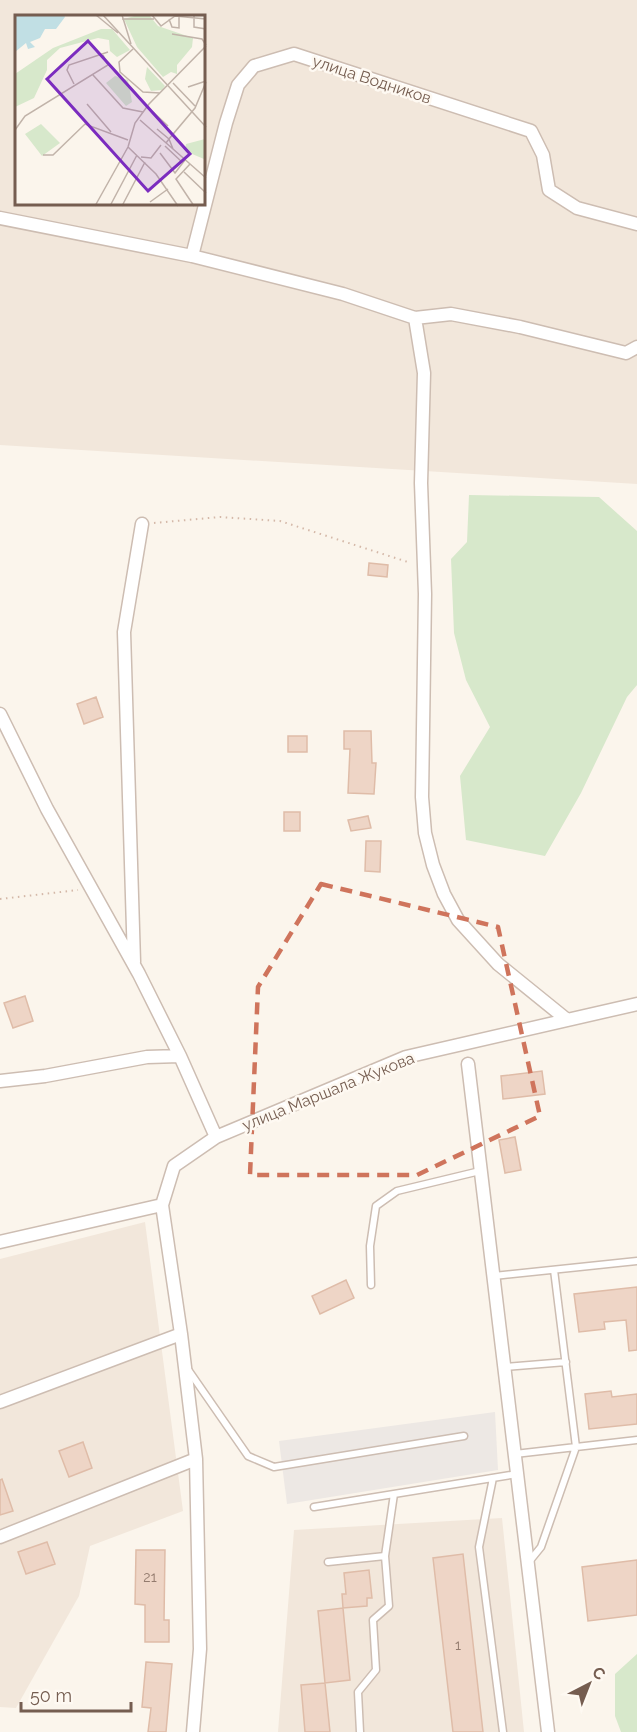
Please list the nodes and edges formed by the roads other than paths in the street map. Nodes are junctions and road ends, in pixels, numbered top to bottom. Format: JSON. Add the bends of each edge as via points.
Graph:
{"nodes":[{"id":1,"x":206,"y":201,"type":"edge"},
{"id":2,"x":205,"y":206,"type":"edge"},
{"id":3,"x":0,"y":218,"type":"edge"},
{"id":4,"x":637,"y":224,"type":"edge"},
{"id":5,"x":192,"y":256,"type":"junction"},
{"id":6,"x":415,"y":318,"type":"junction"},
{"id":7,"x":631,"y":350,"type":"edge"},
{"id":8,"x":142,"y":524,"type":"road end"},
{"id":9,"x":0,"y":714,"type":"edge"},
{"id":10,"x":134,"y":965,"type":"junction"},
{"id":11,"x":637,"y":1004,"type":"edge"},
{"id":12,"x":566,"y":1019,"type":"junction"},
{"id":13,"x":180,"y":1056,"type":"junction"},
{"id":14,"x":468,"y":1064,"type":"dead end"},
{"id":15,"x":0,"y":1081,"type":"edge"},
{"id":16,"x":216,"y":1137,"type":"junction"},
{"id":17,"x":481,"y":1171,"type":"junction"},
{"id":18,"x":162,"y":1205,"type":"junction"},
{"id":19,"x":0,"y":1242,"type":"edge"},
{"id":20,"x":637,"y":1261,"type":"edge"},
{"id":21,"x":554,"y":1270,"type":"junction"},
{"id":22,"x":494,"y":1276,"type":"junction"},
{"id":23,"x":371,"y":1285,"type":"dead end"},
{"id":24,"x":181,"y":1334,"type":"junction"},
{"id":25,"x":566,"y":1362,"type":"junction"},
{"id":26,"x":185,"y":1365,"type":"junction"},
{"id":27,"x":504,"y":1367,"type":"junction"},
{"id":28,"x":0,"y":1402,"type":"edge"},
{"id":29,"x":464,"y":1436,"type":"dead end"},
{"id":30,"x":637,"y":1440,"type":"edge"},
{"id":31,"x":576,"y":1447,"type":"junction"},
{"id":32,"x":515,"y":1454,"type":"junction"},
{"id":33,"x":196,"y":1459,"type":"junction"},
{"id":34,"x":517,"y":1474,"type":"junction"},
{"id":35,"x":493,"y":1478,"type":"junction"},
{"id":36,"x":394,"y":1494,"type":"junction"},
{"id":37,"x":314,"y":1507,"type":"dead end"},
{"id":38,"x":0,"y":1537,"type":"edge"},
{"id":39,"x":385,"y":1556,"type":"junction"},
{"id":40,"x":328,"y":1562,"type":"dead end"},
{"id":41,"x":528,"y":1563,"type":"junction"},
{"id":42,"x":194,"y":1732,"type":"edge"},
{"id":43,"x":360,"y":1732,"type":"edge"},
{"id":44,"x":503,"y":1732,"type":"edge"},
{"id":45,"x":548,"y":1732,"type":"edge"}],
"edges":[{"from":1,"to":4,"type":"street","name":"улица Водников","via":[[238,85],[254,66],[294,54],[531,131],[543,155],[549,190],[577,208]]},
{"from":2,"to":5,"type":"street","name":"улица Водников"},
{"from":3,"to":5,"type":"street"},
{"from":5,"to":6,"type":"street","via":[[343,294]]},
{"from":6,"to":7,"type":"street","via":[[451,314]]},
{"from":6,"to":12,"type":"street","via":[[424,373],[422,797],[426,833],[433,865],[458,920],[498,964]]},
{"from":8,"to":10,"type":"street","via":[[124,632]]},
{"from":9,"to":10,"type":"street","via":[[47,809]]},
{"from":10,"to":13,"type":"street"},
{"from":11,"to":12,"type":"street","name":"улица Маршала Жукова"},
{"from":12,"to":16,"type":"street","name":"улица Маршала Жукова","via":[[406,1057]]},
{"from":13,"to":15,"type":"street","via":[[147,1057]]},
{"from":13,"to":16,"type":"street"},
{"from":14,"to":17,"type":"street"},
{"from":16,"to":18,"type":"street","name":"улица Маршала Жукова","via":[[174,1167]]},
{"from":17,"to":22,"type":"street"},
{"from":17,"to":23,"type":"lane","via":[[397,1191],[376,1206],[370,1246]]},
{"from":18,"to":19,"type":"street"},
{"from":18,"to":24,"type":"street"},
{"from":20,"to":21,"type":"lane"},
{"from":21,"to":22,"type":"lane"},
{"from":21,"to":25,"type":"lane"},
{"from":22,"to":27,"type":"street"},
{"from":24,"to":26,"type":"street"},
{"from":24,"to":28,"type":"street"},
{"from":25,"to":27,"type":"lane"},
{"from":25,"to":31,"type":"lane"},
{"from":26,"to":29,"type":"lane","via":[[248,1456],[274,1467]]},
{"from":26,"to":33,"type":"street"},
{"from":27,"to":32,"type":"street"},
{"from":30,"to":31,"type":"lane"},
{"from":31,"to":32,"type":"lane"},
{"from":31,"to":41,"type":"lane","via":[[541,1548]]},
{"from":32,"to":34,"type":"street"},
{"from":33,"to":38,"type":"street"},
{"from":33,"to":42,"type":"street","via":[[200,1649]]},
{"from":34,"to":35,"type":"lane"},
{"from":34,"to":41,"type":"street"},
{"from":35,"to":36,"type":"lane"},
{"from":35,"to":44,"type":"lane","via":[[479,1547]]},
{"from":36,"to":37,"type":"lane"},
{"from":36,"to":39,"type":"lane"},
{"from":39,"to":40,"type":"lane"},
{"from":39,"to":43,"type":"lane","via":[[389,1606],[373,1620],[376,1670],[358,1692]]},
{"from":41,"to":45,"type":"street"}]}
